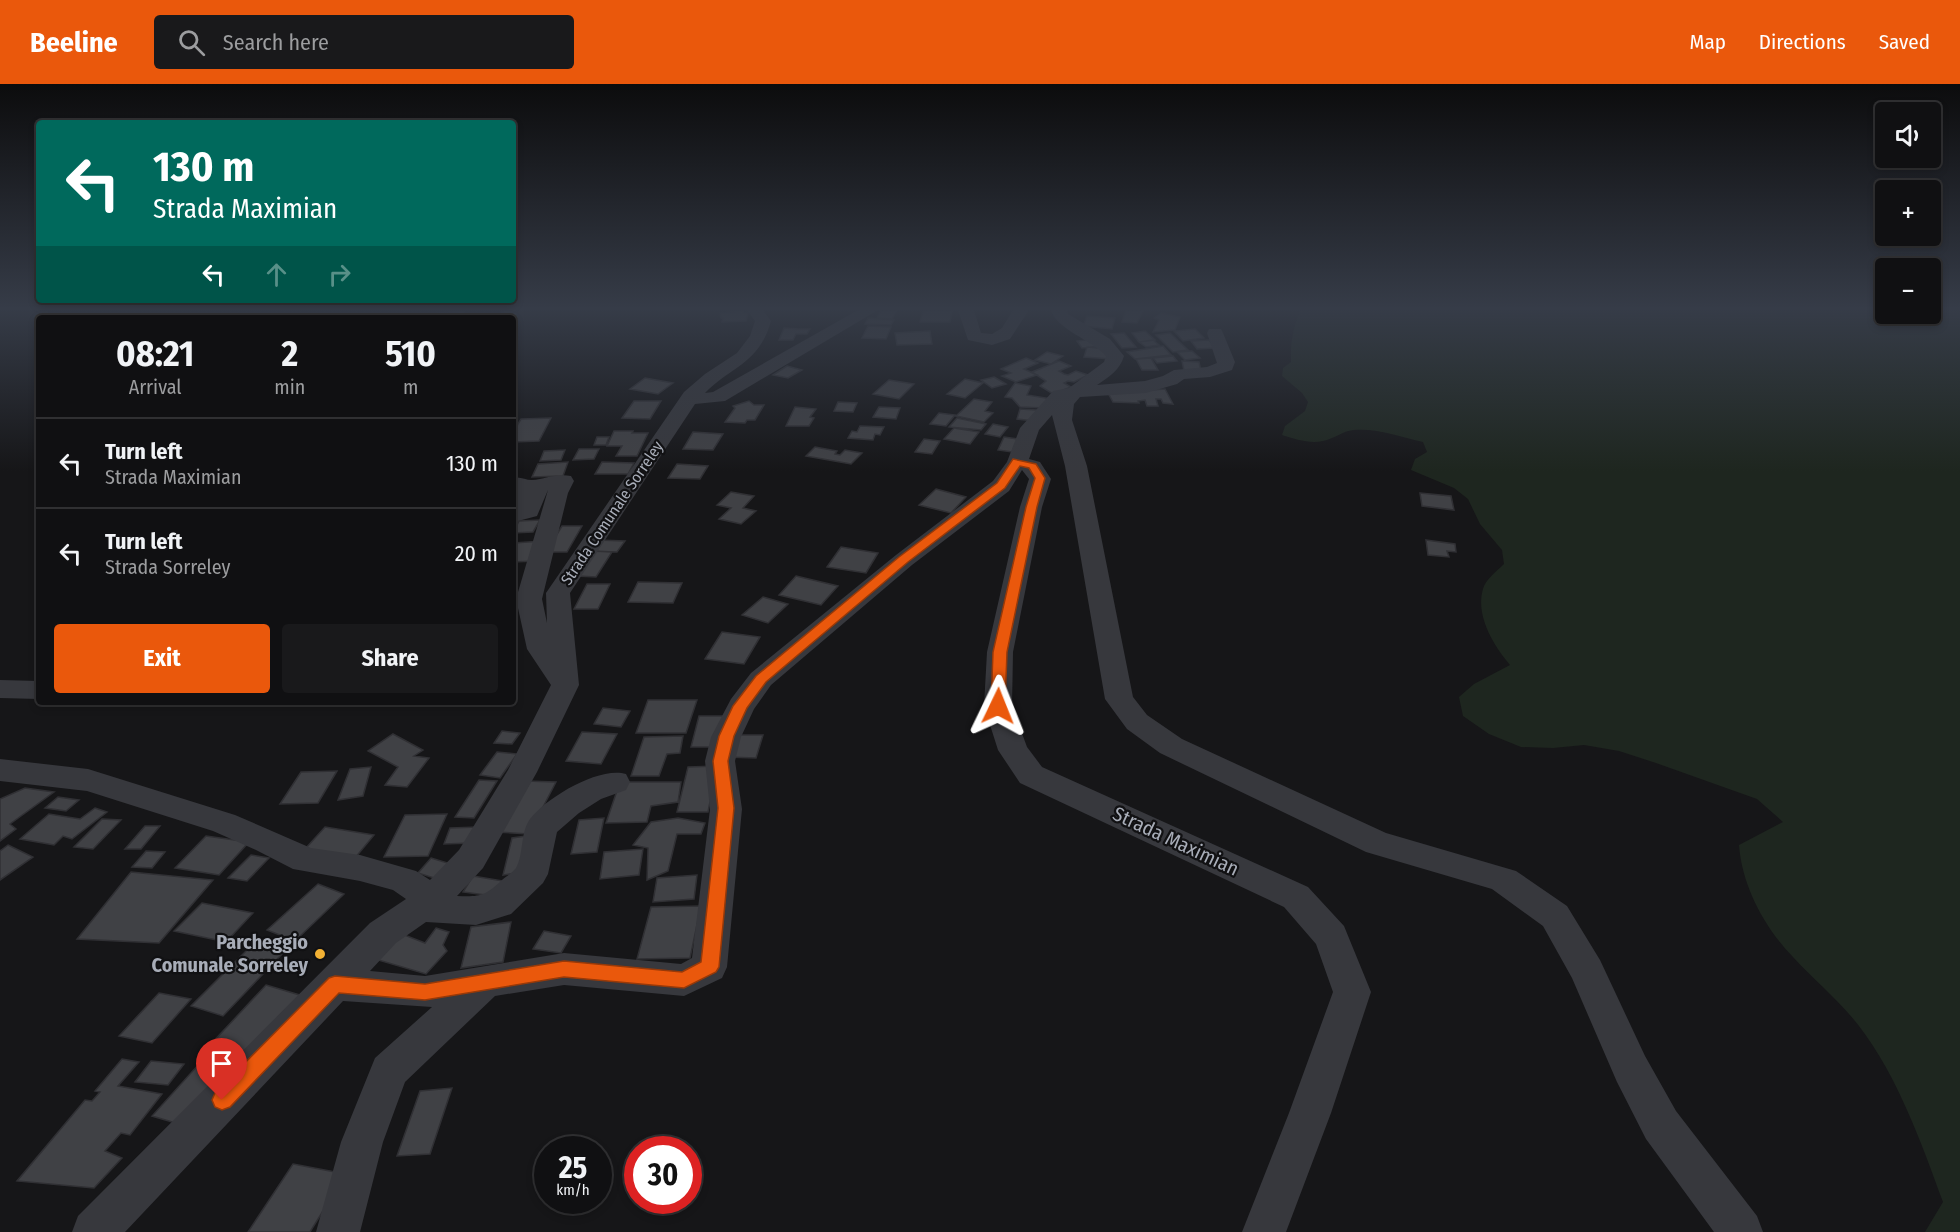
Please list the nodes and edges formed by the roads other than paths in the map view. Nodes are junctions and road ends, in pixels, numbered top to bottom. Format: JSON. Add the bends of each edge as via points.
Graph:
{"nodes":[{"id":1,"x":735,"y":364,"type":"edge"},
{"id":2,"x":776,"y":364,"type":"edge"},
{"id":3,"x":1113,"y":364,"type":"edge"},
{"id":4,"x":1226,"y":364,"type":"edge"},
{"id":5,"x":1075,"y":392,"type":"junction"},
{"id":6,"x":691,"y":396,"type":"junction"},
{"id":7,"x":1017,"y":462,"type":"junction"},
{"id":8,"x":516,"y":486,"type":"edge"},
{"id":9,"x":565,"y":685,"type":"junction"},
{"id":10,"x":0,"y":689,"type":"edge"},
{"id":11,"x":36,"y":690,"type":"edge"},
{"id":12,"x":0,"y":770,"type":"edge"},
{"id":13,"x":615,"y":782,"type":"dead end"},
{"id":14,"x":426,"y":904,"type":"junction"},
{"id":15,"x":335,"y":984,"type":"junction"},
{"id":16,"x":483,"y":984,"type":"junction"},
{"id":17,"x":94,"y":1232,"type":"edge"},
{"id":18,"x":338,"y":1232,"type":"edge"},
{"id":19,"x":1264,"y":1232,"type":"edge"},
{"id":20,"x":1741,"y":1232,"type":"edge"}],
"edges":[{"from":1,"to":6,"type":"street","name":"Strada Comunale Sorreley"},
{"from":2,"to":6,"type":"street","via":[[718,397]]},
{"from":3,"to":5,"type":"street"},
{"from":4,"to":5,"type":"street","via":[[1221,369],[1184,373],[1146,387]]},
{"from":5,"to":7,"type":"street","via":[[1060,395],[1029,428]]},
{"from":5,"to":20,"type":"street","via":[[1066,401],[1062,422],[1075,463],[1119,699],[1137,722],[1170,746],[1378,843],[1504,880],[1555,916],[1587,971],[1661,1125]]},
{"from":6,"to":9,"type":"street","name":"Strada Comunale Sorreley","via":[[558,593]]},
{"from":7,"to":16,"type":"street","via":[[1001,486],[904,560],[761,679],[741,706],[726,736],[720,761],[726,808],[709,967],[684,980],[564,969]]},
{"from":7,"to":19,"type":"street","name":"Strada Maximian","via":[[1033,466],[1040,478],[1000,652],[998,706],[1013,750],[1031,775],[1296,897],[1331,936],[1352,992]]},
{"from":8,"to":9,"type":"street","via":[[525,485],[518,514],[529,511],[537,485],[563,481],[529,599],[540,650]]},
{"from":9,"to":14,"type":"street","via":[[522,772],[471,859]]},
{"from":10,"to":11,"type":"street"},
{"from":12,"to":14,"type":"street","via":[[88,780],[224,823],[305,860],[360,868],[404,880]]},
{"from":13,"to":14,"type":"street","via":[[583,795],[542,827],[531,874],[500,904],[476,911]]},
{"from":14,"to":15,"type":"street","via":[[382,933]]},
{"from":15,"to":16,"type":"street","via":[[425,992]]},
{"from":15,"to":17,"type":"street"},
{"from":16,"to":18,"type":"street","via":[[389,1071],[363,1142]]}]}
